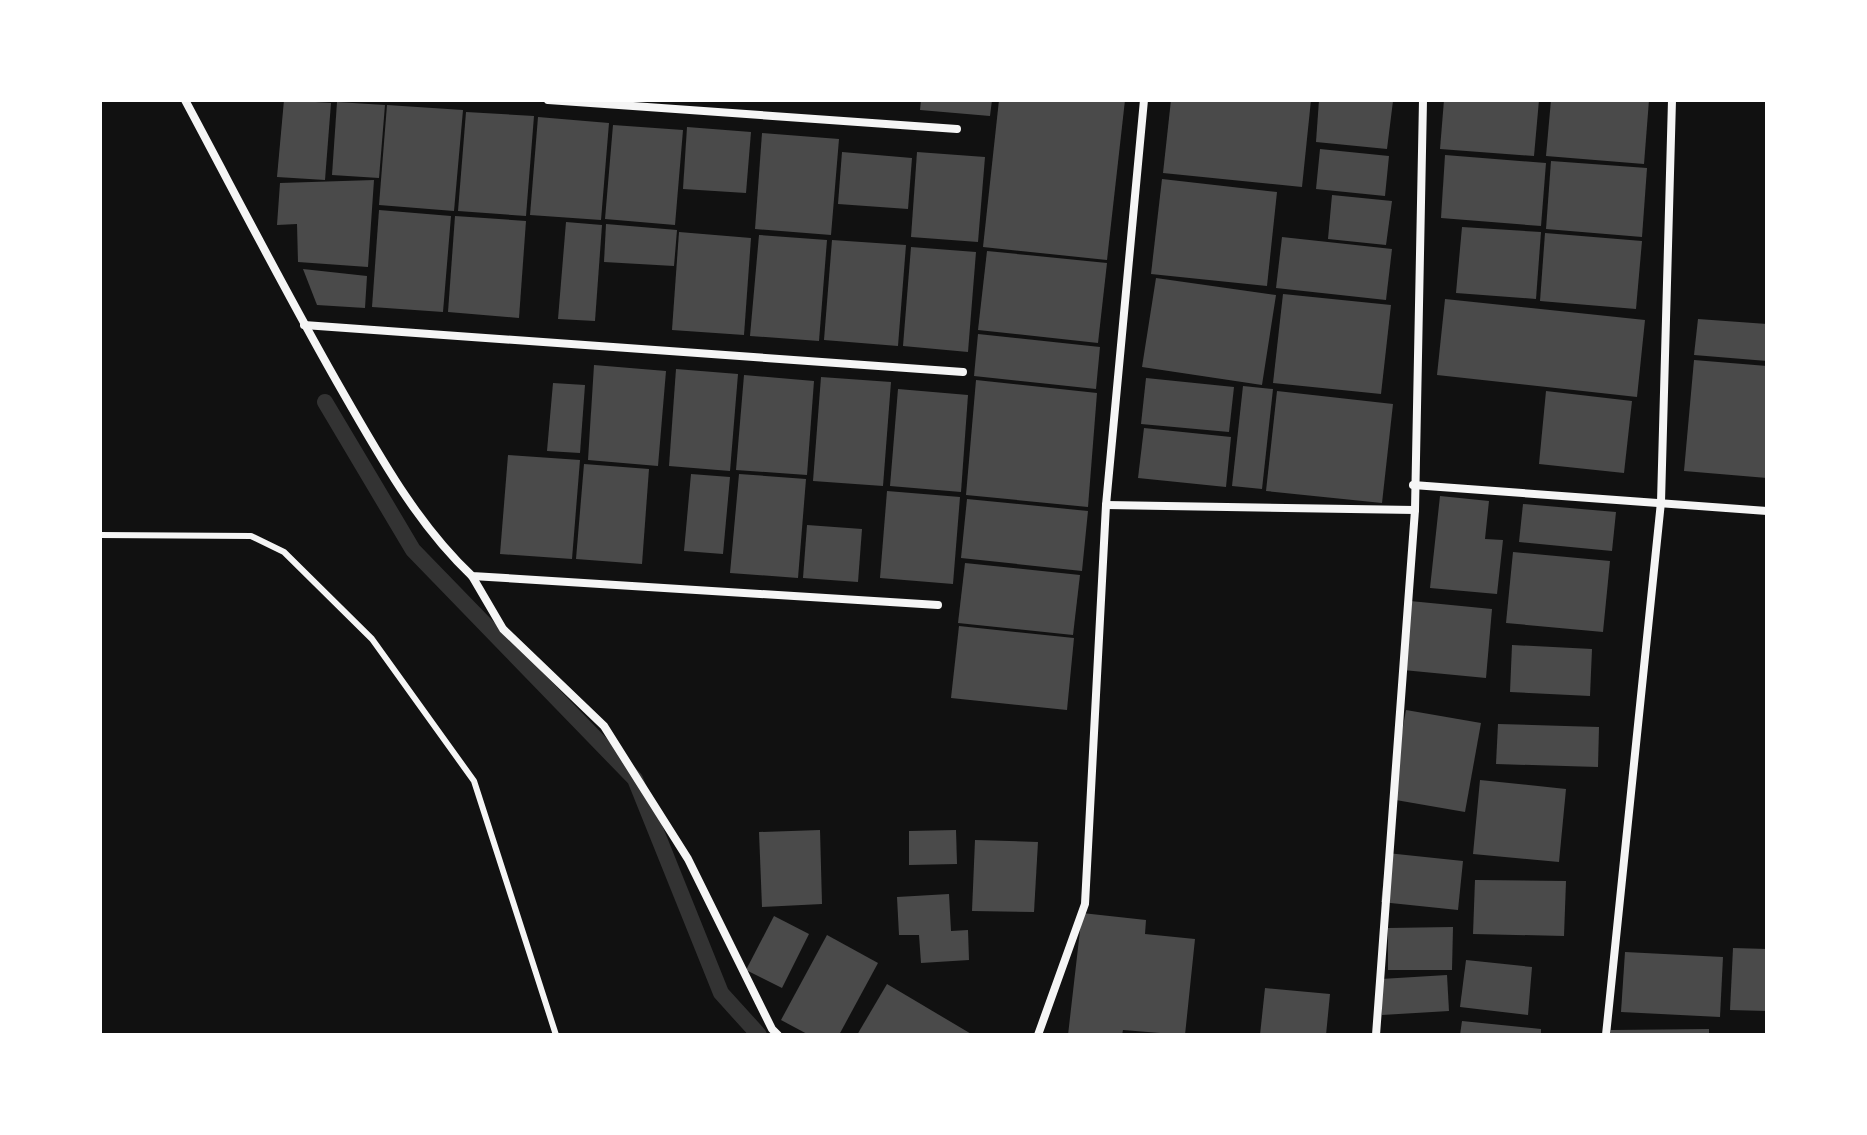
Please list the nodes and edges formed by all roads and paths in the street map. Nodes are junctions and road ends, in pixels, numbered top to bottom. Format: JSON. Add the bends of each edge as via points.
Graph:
{"nodes":[{"id":1,"x":185,"y":100,"type":"edge"},
{"id":2,"x":548,"y":100,"type":"edge"},
{"id":3,"x":1144,"y":100,"type":"edge"},
{"id":4,"x":1423,"y":100,"type":"edge"},
{"id":5,"x":1672,"y":100,"type":"edge"},
{"id":6,"x":957,"y":129,"type":"dead end"},
{"id":7,"x":304,"y":325,"type":"junction"},
{"id":8,"x":963,"y":372,"type":"dead end"},
{"id":9,"x":1413,"y":485,"type":"junction"},
{"id":10,"x":1661,"y":502,"type":"junction"},
{"id":11,"x":1106,"y":505,"type":"junction"},
{"id":12,"x":1415,"y":510,"type":"junction"},
{"id":13,"x":1767,"y":511,"type":"edge"},
{"id":14,"x":100,"y":535,"type":"edge"},
{"id":15,"x":472,"y":576,"type":"junction"},
{"id":16,"x":938,"y":605,"type":"dead end"},
{"id":17,"x":556,"y":1035,"type":"edge"},
{"id":18,"x":778,"y":1035,"type":"edge"},
{"id":19,"x":1038,"y":1035,"type":"edge"},
{"id":20,"x":1376,"y":1035,"type":"edge"},
{"id":21,"x":1606,"y":1035,"type":"edge"}],
"edges":[{"from":1,"to":7,"type":"street"},
{"from":2,"to":6,"type":"street"},
{"from":3,"to":11,"type":"street"},
{"from":4,"to":9,"type":"street"},
{"from":5,"to":10,"type":"street"},
{"from":7,"to":8,"type":"street"},
{"from":7,"to":15,"type":"street","via":[[399,488],[449,555]]},
{"from":9,"to":10,"type":"street"},
{"from":9,"to":12,"type":"street"},
{"from":10,"to":13,"type":"street"},
{"from":10,"to":21,"type":"street"},
{"from":11,"to":12,"type":"street"},
{"from":11,"to":19,"type":"street","via":[[1085,904]]},
{"from":12,"to":20,"type":"street"},
{"from":14,"to":17,"type":"lane","via":[[251,536],[284,552],[372,639],[474,781]]},
{"from":15,"to":16,"type":"street"},
{"from":15,"to":18,"type":"street","via":[[503,629],[604,726],[688,859]]}]}
